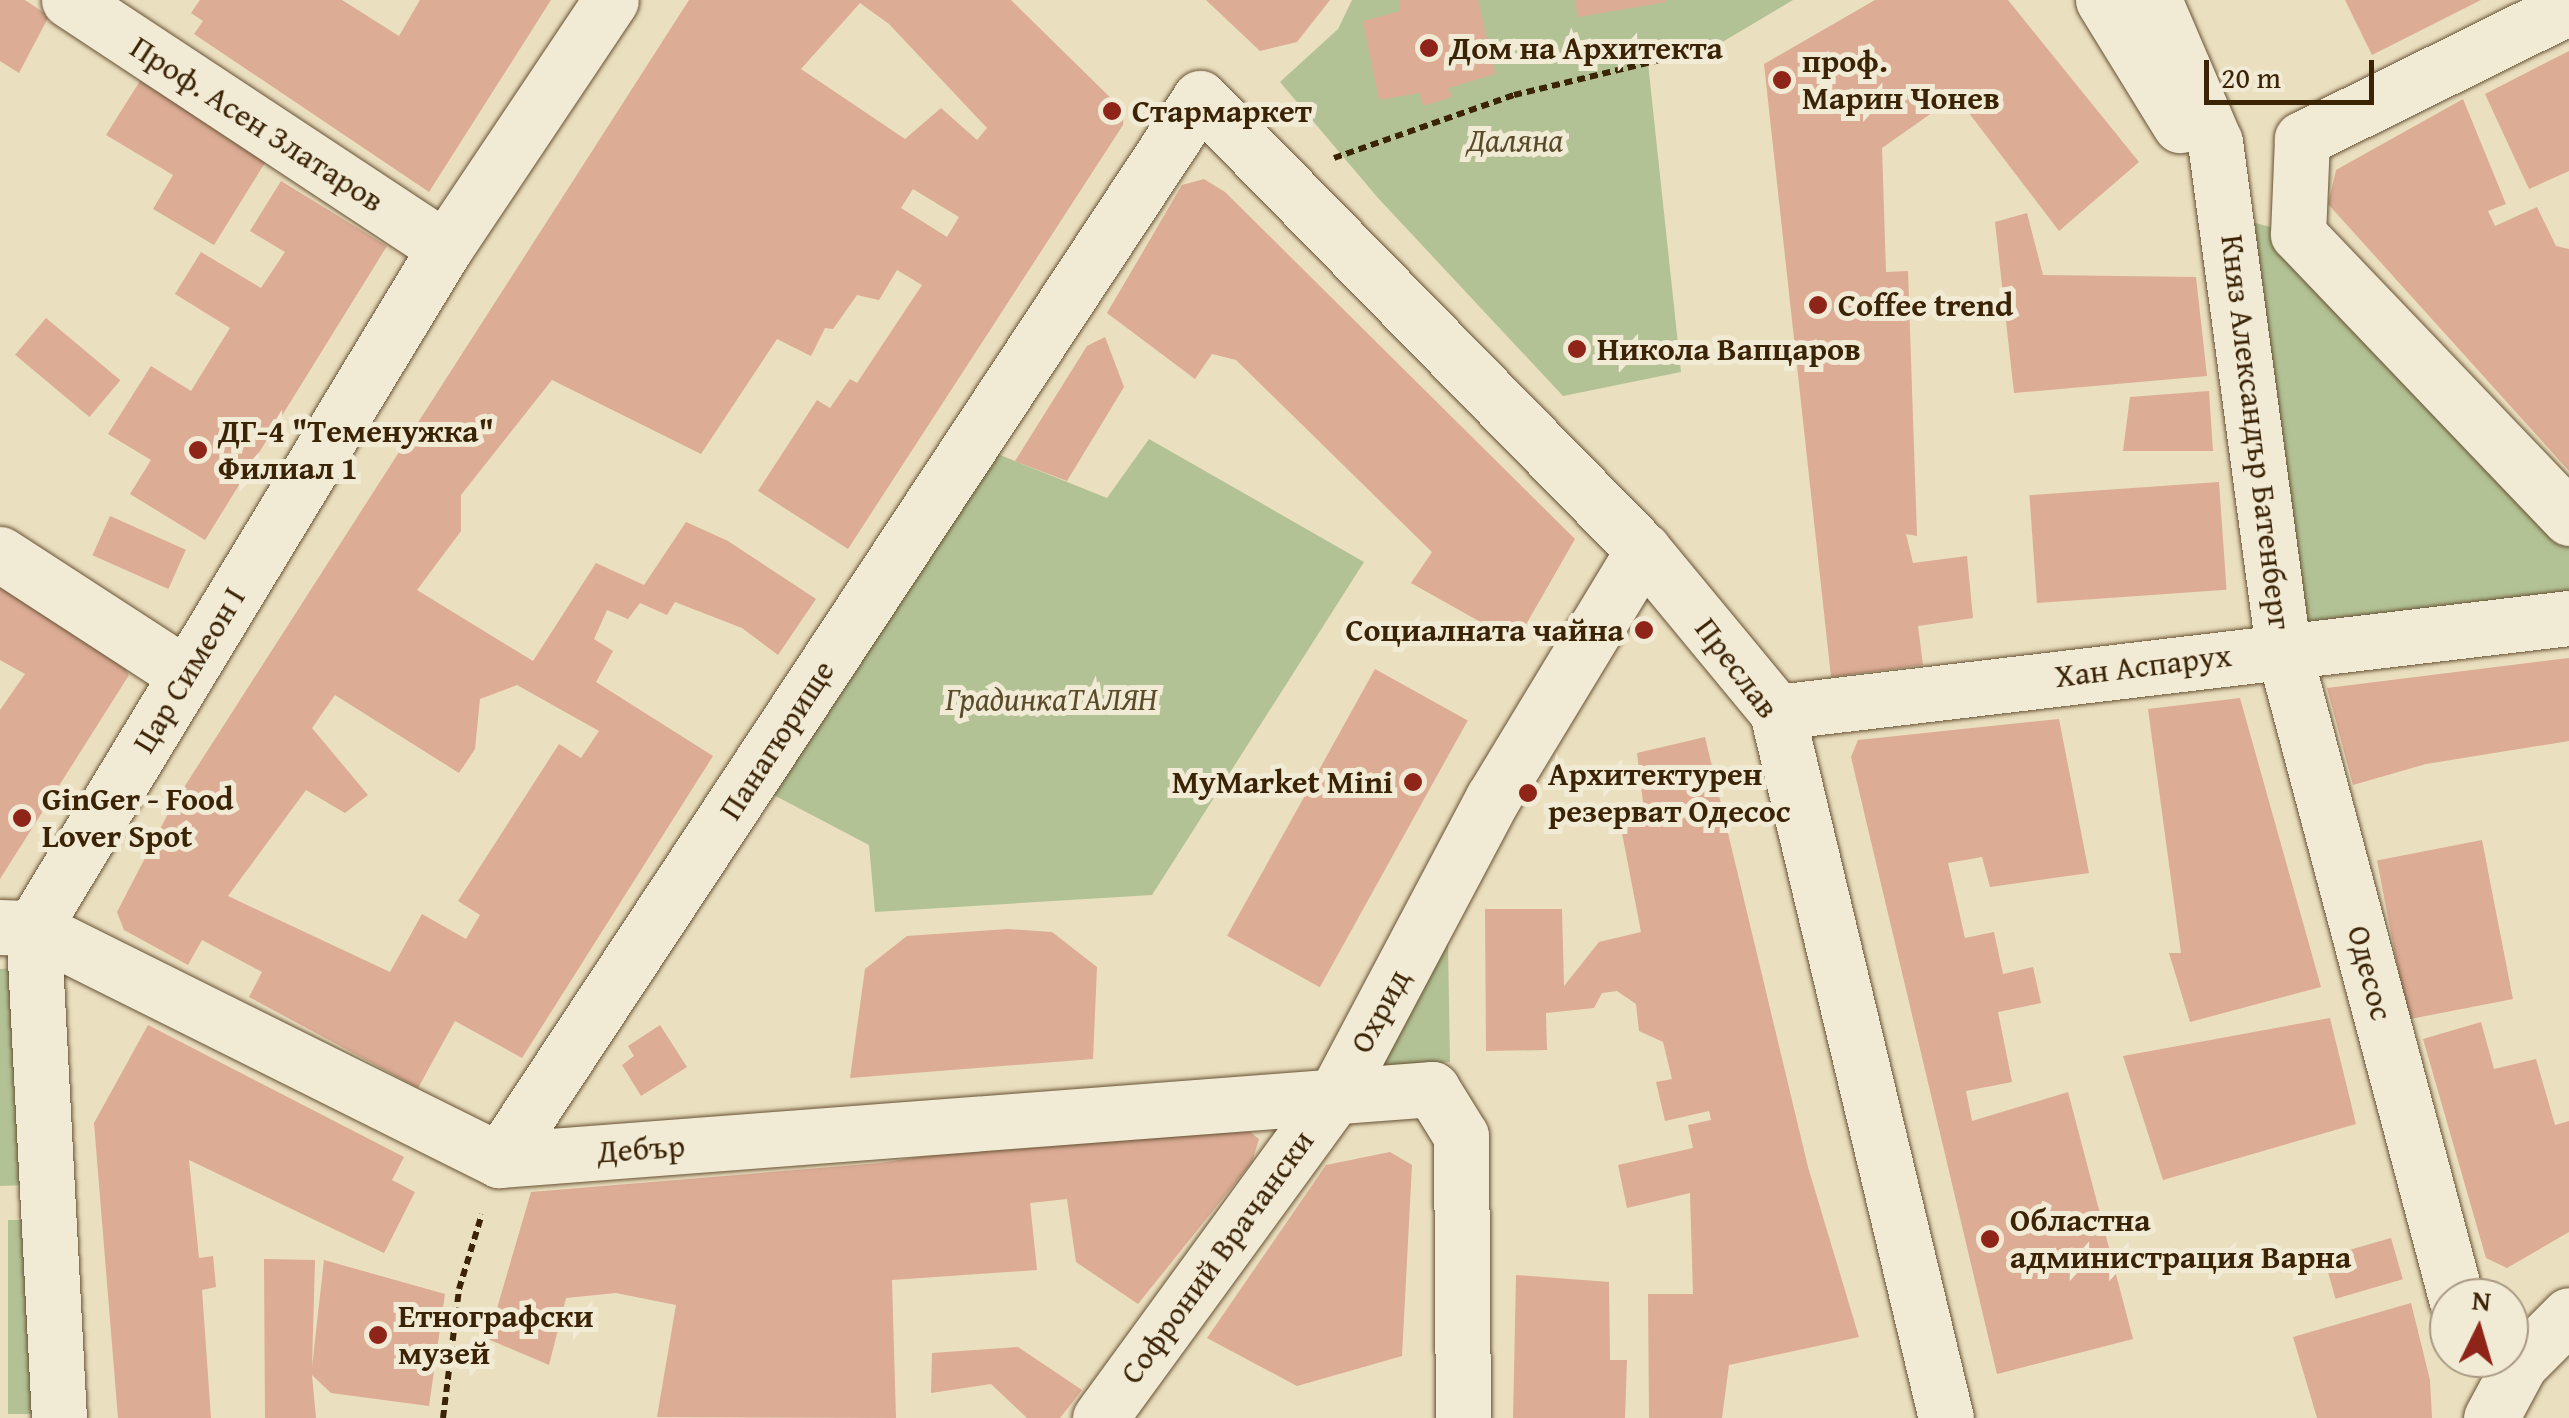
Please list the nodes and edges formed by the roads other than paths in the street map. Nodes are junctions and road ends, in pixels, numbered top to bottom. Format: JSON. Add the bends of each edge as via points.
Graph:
{"nodes":[{"id":1,"x":69,"y":0,"type":"edge"},
{"id":2,"x":611,"y":0,"type":"edge"},
{"id":3,"x":2103,"y":0,"type":"edge"},
{"id":4,"x":2154,"y":0,"type":"edge"},
{"id":5,"x":2569,"y":8,"type":"edge"},
{"id":6,"x":1200,"y":98,"type":"joint"},
{"id":7,"x":2228,"y":216,"type":"junction"},
{"id":8,"x":445,"y":248,"type":"junction"},
{"id":9,"x":2569,"y":518,"type":"edge"},
{"id":10,"x":1643,"y":550,"type":"junction"},
{"id":11,"x":0,"y":554,"type":"edge"},
{"id":12,"x":2569,"y":618,"type":"edge"},
{"id":13,"x":2284,"y":648,"type":"junction"},
{"id":14,"x":186,"y":675,"type":"junction"},
{"id":15,"x":1777,"y":712,"type":"junction"},
{"id":16,"x":16,"y":928,"type":"edge"},
{"id":17,"x":1335,"y":1096,"type":"junction"},
{"id":18,"x":499,"y":1160,"type":"junction"},
{"id":19,"x":2451,"y":1278,"type":"edge"},
{"id":20,"x":2569,"y":1315,"type":"edge"},
{"id":21,"x":2495,"y":1398,"type":"edge"},
{"id":22,"x":59,"y":1418,"type":"edge"},
{"id":23,"x":1100,"y":1418,"type":"edge"},
{"id":24,"x":1463,"y":1418,"type":"edge"},
{"id":25,"x":1946,"y":1418,"type":"edge"}],
"edges":[{"from":1,"to":8,"type":"street","name":"Проф. Асен Златаров"},
{"from":2,"to":8,"type":"street","name":"Цар Симеон I"},
{"from":3,"to":7,"type":"street","name":"Княз Александър Батенберг","via":[[2156,80]]},
{"from":4,"to":7,"type":"street","name":"Княз Александър Батенберг","via":[[2215,142]]},
{"from":5,"to":9,"type":"street","name":"Княз Александър Батенберг","via":[[2302,139],[2298,234]]},
{"from":6,"to":10,"type":"street","name":"Преслав"},
{"from":6,"to":18,"type":"street","name":"Панагюрище"},
{"from":7,"to":13,"type":"street","name":"Княз Александър Батенберг"},
{"from":8,"to":14,"type":"street","name":"Цар Симеон I"},
{"from":10,"to":15,"type":"street","name":"Преслав"},
{"from":10,"to":17,"type":"street","name":"Охрид","via":[[1493,798]]},
{"from":11,"to":14,"type":"street"},
{"from":12,"to":13,"type":"street","name":"Хан Аспарух"},
{"from":13,"to":15,"type":"street","name":"Хан Аспарух"},
{"from":13,"to":19,"type":"street","name":"Одесос"},
{"from":14,"to":16,"type":"street","name":"Цар Симеон I"},
{"from":15,"to":25,"type":"street","name":"Преслав"},
{"from":16,"to":18,"type":"street"},
{"from":16,"to":22,"type":"street"},
{"from":17,"to":18,"type":"street","name":"Дебър"},
{"from":17,"to":23,"type":"street","name":"Софроний Врачански"},
{"from":17,"to":24,"type":"street","name":"Охрид","via":[[1432,1089],[1462,1136]]},
{"from":20,"to":21,"type":"street"}]}
